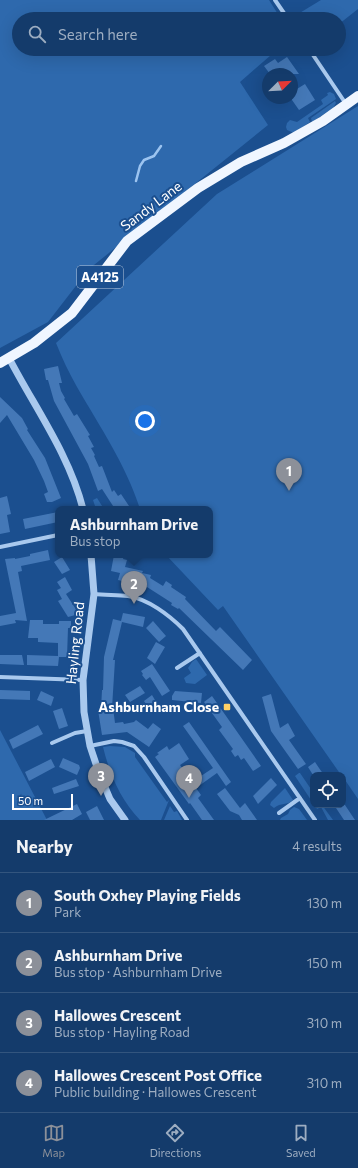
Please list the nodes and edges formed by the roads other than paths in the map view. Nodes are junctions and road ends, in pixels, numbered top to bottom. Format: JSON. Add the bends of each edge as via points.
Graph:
{"nodes":[{"id":1,"x":275,"y":0,"type":"edge"},
{"id":2,"x":283,"y":12,"type":"edge"},
{"id":3,"x":314,"y":56,"type":"edge"},
{"id":4,"x":358,"y":96,"type":"edge"},
{"id":5,"x":346,"y":104,"type":"junction"},
{"id":6,"x":4,"y":360,"type":"edge"},
{"id":7,"x":82,"y":506,"type":"edge"},
{"id":8,"x":55,"y":536,"type":"edge"},
{"id":9,"x":0,"y":547,"type":"edge"},
{"id":10,"x":91,"y":558,"type":"edge"},
{"id":11,"x":94,"y":594,"type":"junction"},
{"id":12,"x":200,"y":653,"type":"junction"},
{"id":13,"x":177,"y":668,"type":"dead end"},
{"id":14,"x":0,"y":677,"type":"edge"},
{"id":15,"x":83,"y":680,"type":"junction"},
{"id":16,"x":87,"y":731,"type":"junction"},
{"id":17,"x":52,"y":743,"type":"dead end"},
{"id":18,"x":90,"y":746,"type":"junction"},
{"id":19,"x":300,"y":798,"type":"junction"},
{"id":20,"x":279,"y":813,"type":"dead end"},
{"id":21,"x":125,"y":820,"type":"edge"},
{"id":22,"x":187,"y":820,"type":"edge"},
{"id":23,"x":315,"y":820,"type":"edge"}],
"edges":[{"from":1,"to":2,"type":"street"},
{"from":3,"to":5,"type":"street"},
{"from":4,"to":5,"type":"main road","number":"A4125"},
{"from":5,"to":6,"type":"main road","name":"Sandy Lane","number":"A4125","via":[[323,121],[241,162],[198,188],[127,241],[72,313],[34,343]]},
{"from":6,"to":7,"type":"street","via":[[63,454]]},
{"from":8,"to":9,"type":"street"},
{"from":10,"to":11,"type":"street","name":"Hayling Road"},
{"from":11,"to":12,"type":"street","via":[[129,596],[148,604],[178,624]]},
{"from":11,"to":15,"type":"street","name":"Hayling Road"},
{"from":12,"to":13,"type":"street"},
{"from":12,"to":19,"type":"street"},
{"from":14,"to":15,"type":"street"},
{"from":15,"to":16,"type":"street","name":"Hayling Road"},
{"from":16,"to":17,"type":"street"},
{"from":16,"to":18,"type":"street","name":"Hayling Road"},
{"from":18,"to":21,"type":"street","name":"Hayling Road","via":[[110,799]]},
{"from":18,"to":22,"type":"street","via":[[114,741],[134,746]]},
{"from":19,"to":20,"type":"street"},
{"from":19,"to":23,"type":"street"}]}
